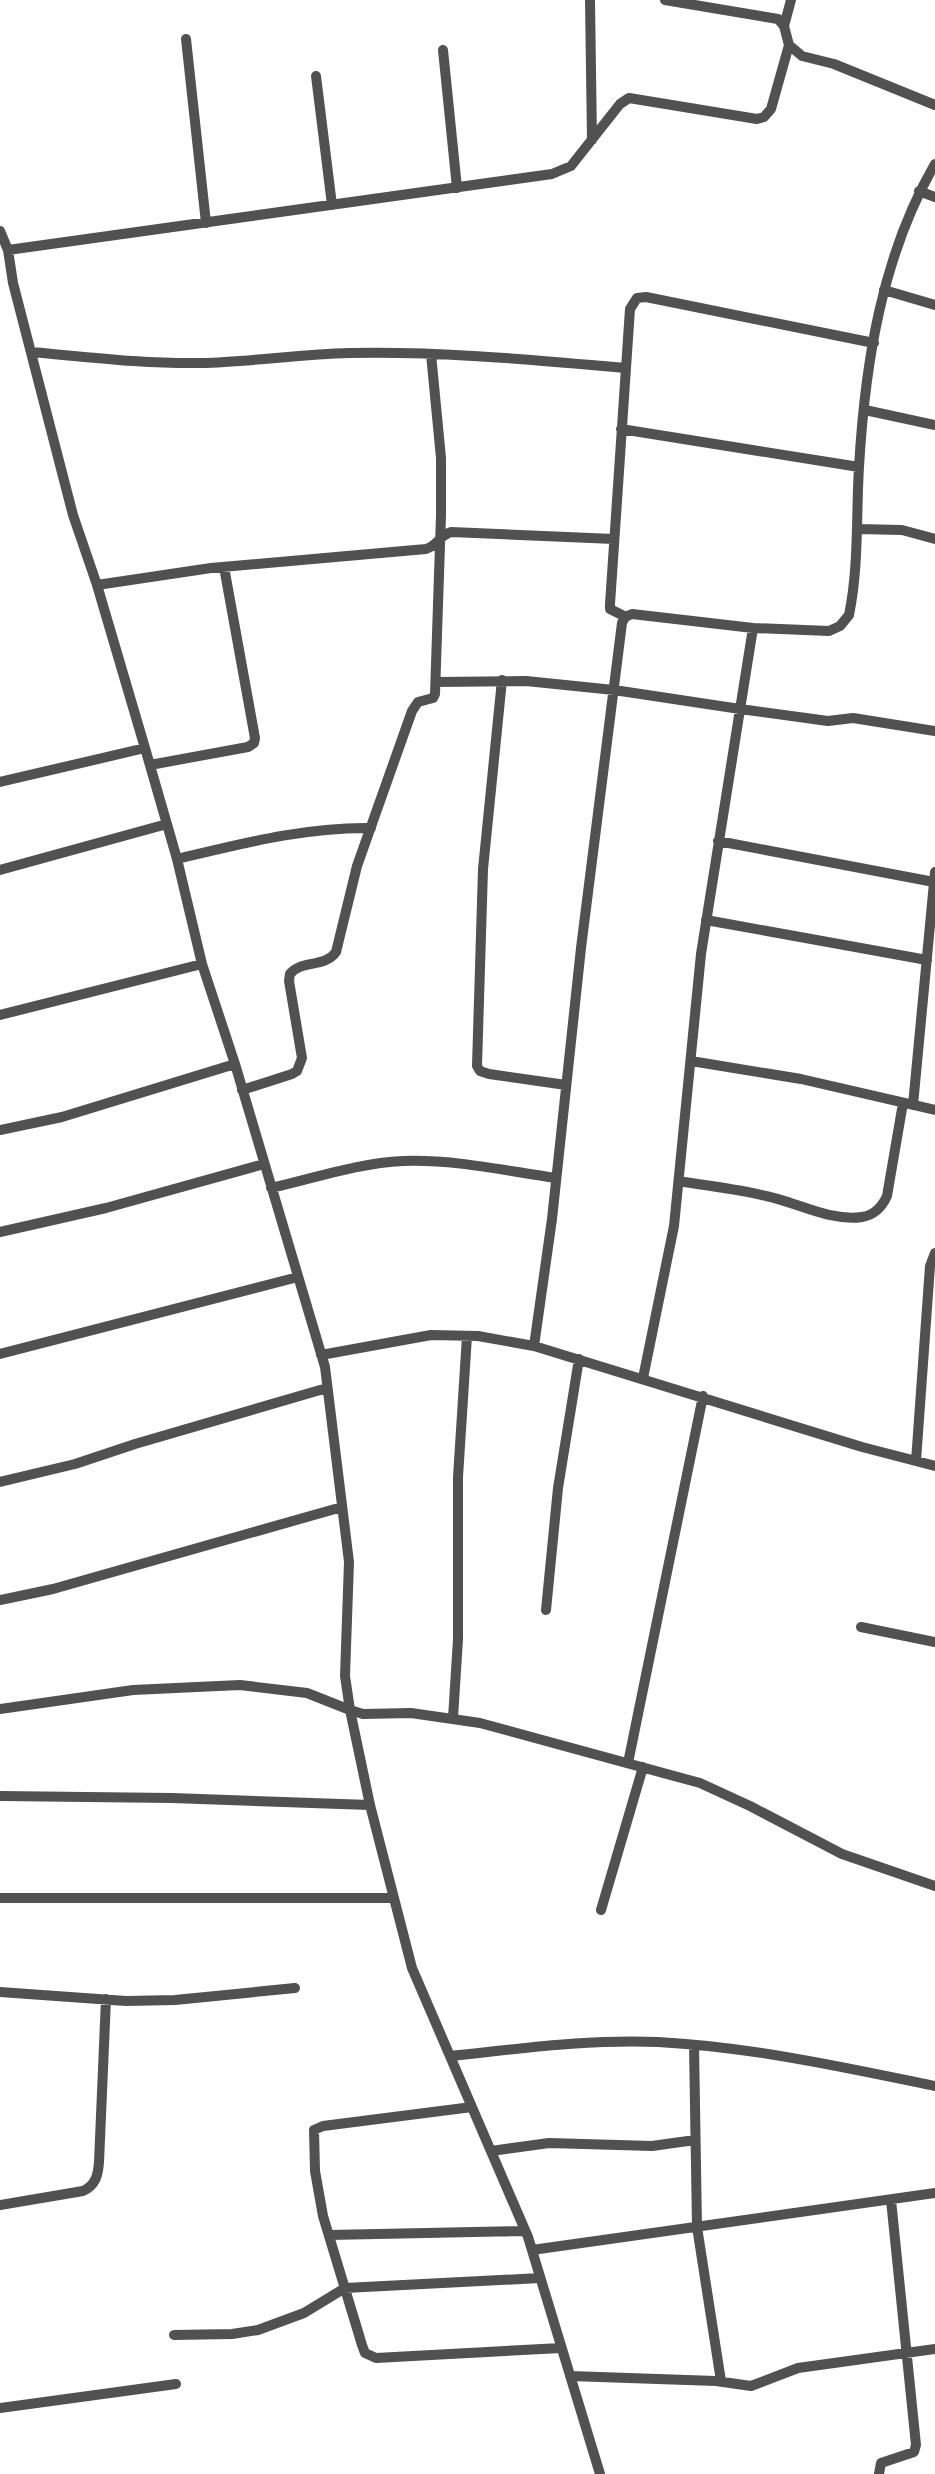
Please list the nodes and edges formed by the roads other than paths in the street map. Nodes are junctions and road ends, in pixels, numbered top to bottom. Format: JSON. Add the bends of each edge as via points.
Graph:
{"nodes":[{"id":1,"x":590,"y":0,"type":"edge"},
{"id":2,"x":664,"y":0,"type":"edge"},
{"id":3,"x":792,"y":0,"type":"edge"},
{"id":4,"x":784,"y":26,"type":"junction"},
{"id":5,"x":186,"y":39,"type":"dead end"},
{"id":6,"x":789,"y":45,"type":"junction"},
{"id":7,"x":443,"y":50,"type":"dead end"},
{"id":8,"x":316,"y":76,"type":"dead end"},
{"id":9,"x":935,"y":105,"type":"edge"},
{"id":10,"x":592,"y":140,"type":"junction"},
{"id":11,"x":935,"y":164,"type":"edge"},
{"id":12,"x":457,"y":188,"type":"junction"},
{"id":13,"x":919,"y":191,"type":"junction"},
{"id":14,"x":935,"y":197,"type":"edge"},
{"id":15,"x":332,"y":205,"type":"junction"},
{"id":16,"x":206,"y":223,"type":"junction"},
{"id":17,"x":0,"y":231,"type":"edge"},
{"id":18,"x":8,"y":250,"type":"junction"},
{"id":19,"x":884,"y":290,"type":"junction"},
{"id":20,"x":935,"y":305,"type":"edge"},
{"id":21,"x":874,"y":342,"type":"junction"},
{"id":22,"x":31,"y":352,"type":"junction"},
{"id":23,"x":431,"y":354,"type":"junction"},
{"id":24,"x":626,"y":368,"type":"junction"},
{"id":25,"x":865,"y":410,"type":"junction"},
{"id":26,"x":935,"y":425,"type":"edge"},
{"id":27,"x":621,"y":429,"type":"junction"},
{"id":28,"x":859,"y":467,"type":"junction"},
{"id":29,"x":858,"y":529,"type":"junction"},
{"id":30,"x":440,"y":538,"type":"junction"},
{"id":31,"x":614,"y":539,"type":"junction"},
{"id":32,"x":935,"y":539,"type":"edge"},
{"id":33,"x":224,"y":567,"type":"junction"},
{"id":34,"x":97,"y":585,"type":"junction"},
{"id":35,"x":626,"y":617,"type":"junction"},
{"id":36,"x":753,"y":628,"type":"junction"},
{"id":37,"x":502,"y":680,"type":"junction"},
{"id":38,"x":436,"y":682,"type":"junction"},
{"id":39,"x":614,"y":690,"type":"junction"},
{"id":40,"x":740,"y":709,"type":"junction"},
{"id":41,"x":935,"y":731,"type":"edge"},
{"id":42,"x":145,"y":748,"type":"junction"},
{"id":43,"x":150,"y":766,"type":"junction"},
{"id":44,"x":0,"y":782,"type":"edge"},
{"id":45,"x":167,"y":824,"type":"junction"},
{"id":46,"x":371,"y":828,"type":"junction"},
{"id":47,"x":718,"y":841,"type":"junction"},
{"id":48,"x":177,"y":859,"type":"junction"},
{"id":49,"x":0,"y":870,"type":"edge"},
{"id":50,"x":935,"y":877,"type":"edge"},
{"id":51,"x":706,"y":920,"type":"junction"},
{"id":52,"x":927,"y":960,"type":"junction"},
{"id":53,"x":202,"y":964,"type":"junction"},
{"id":54,"x":0,"y":1015,"type":"edge"},
{"id":55,"x":691,"y":1061,"type":"junction"},
{"id":56,"x":235,"y":1064,"type":"junction"},
{"id":57,"x":566,"y":1086,"type":"junction"},
{"id":58,"x":242,"y":1090,"type":"junction"},
{"id":59,"x":908,"y":1104,"type":"junction"},
{"id":60,"x":935,"y":1110,"type":"edge"},
{"id":61,"x":0,"y":1130,"type":"edge"},
{"id":62,"x":264,"y":1164,"type":"junction"},
{"id":63,"x":556,"y":1178,"type":"junction"},
{"id":64,"x":679,"y":1181,"type":"junction"},
{"id":65,"x":272,"y":1188,"type":"junction"},
{"id":66,"x":0,"y":1232,"type":"edge"},
{"id":67,"x":935,"y":1253,"type":"edge"},
{"id":68,"x":298,"y":1277,"type":"junction"},
{"id":69,"x":467,"y":1336,"type":"junction"},
{"id":70,"x":534,"y":1346,"type":"junction"},
{"id":71,"x":0,"y":1354,"type":"edge"},
{"id":72,"x":321,"y":1355,"type":"junction"},
{"id":73,"x":579,"y":1359,"type":"junction"},
{"id":74,"x":643,"y":1378,"type":"junction"},
{"id":75,"x":327,"y":1388,"type":"junction"},
{"id":76,"x":703,"y":1396,"type":"junction"},
{"id":77,"x":916,"y":1461,"type":"junction"},
{"id":78,"x":935,"y":1466,"type":"edge"},
{"id":79,"x":0,"y":1482,"type":"edge"},
{"id":80,"x":342,"y":1507,"type":"junction"},
{"id":81,"x":0,"y":1600,"type":"edge"},
{"id":82,"x":546,"y":1610,"type":"dead end"},
{"id":83,"x":861,"y":1627,"type":"dead end"},
{"id":84,"x":935,"y":1642,"type":"edge"},
{"id":85,"x":0,"y":1709,"type":"edge"},
{"id":86,"x":350,"y":1710,"type":"junction"},
{"id":87,"x":453,"y":1718,"type":"junction"},
{"id":88,"x":628,"y":1763,"type":"junction"},
{"id":89,"x":643,"y":1767,"type":"junction"},
{"id":90,"x":0,"y":1796,"type":"edge"},
{"id":91,"x":370,"y":1804,"type":"junction"},
{"id":92,"x":935,"y":1886,"type":"edge"},
{"id":93,"x":0,"y":1898,"type":"edge"},
{"id":94,"x":394,"y":1898,"type":"junction"},
{"id":95,"x":601,"y":1910,"type":"dead end"},
{"id":96,"x":295,"y":1988,"type":"dead end"},
{"id":97,"x":0,"y":1992,"type":"edge"},
{"id":98,"x":106,"y":1999,"type":"junction"},
{"id":99,"x":694,"y":2045,"type":"junction"},
{"id":100,"x":450,"y":2056,"type":"junction"},
{"id":101,"x":935,"y":2086,"type":"edge"},
{"id":102,"x":472,"y":2107,"type":"junction"},
{"id":103,"x":696,"y":2140,"type":"junction"},
{"id":104,"x":491,"y":2151,"type":"junction"},
{"id":105,"x":935,"y":2193,"type":"edge"},
{"id":106,"x":891,"y":2200,"type":"junction"},
{"id":107,"x":0,"y":2205,"type":"edge"},
{"id":108,"x":697,"y":2227,"type":"junction"},
{"id":109,"x":525,"y":2231,"type":"junction"},
{"id":110,"x":329,"y":2235,"type":"junction"},
{"id":111,"x":532,"y":2250,"type":"junction"},
{"id":112,"x":540,"y":2278,"type":"junction"},
{"id":113,"x":345,"y":2288,"type":"junction"},
{"id":114,"x":174,"y":2334,"type":"dead end"},
{"id":115,"x":561,"y":2348,"type":"junction"},
{"id":116,"x":935,"y":2349,"type":"edge"},
{"id":117,"x":907,"y":2352,"type":"junction"},
{"id":118,"x":570,"y":2376,"type":"junction"},
{"id":119,"x":721,"y":2382,"type":"junction"},
{"id":120,"x":176,"y":2384,"type":"dead end"},
{"id":121,"x":0,"y":2408,"type":"edge"},
{"id":122,"x":600,"y":2474,"type":"edge"},
{"id":123,"x":879,"y":2474,"type":"edge"}],
"edges":[{"from":1,"to":10,"type":"street"},
{"from":2,"to":4,"type":"street","via":[[770,17],[778,19]]},
{"from":3,"to":4,"type":"street"},
{"from":4,"to":6,"type":"street"},
{"from":5,"to":16,"type":"street"},
{"from":6,"to":9,"type":"street","via":[[802,56],[834,64]]},
{"from":6,"to":10,"type":"street","via":[[771,109],[764,117],[757,119],[629,98],[620,104]]},
{"from":7,"to":12,"type":"street"},
{"from":8,"to":15,"type":"street"},
{"from":10,"to":12,"type":"street","via":[[571,166],[562,171]]},
{"from":11,"to":13,"type":"street"},
{"from":12,"to":15,"type":"street"},
{"from":13,"to":14,"type":"street"},
{"from":13,"to":19,"type":"street","via":[[898,240]]},
{"from":15,"to":16,"type":"street"},
{"from":16,"to":18,"type":"street"},
{"from":17,"to":18,"type":"street"},
{"from":18,"to":22,"type":"street"},
{"from":19,"to":20,"type":"street"},
{"from":19,"to":21,"type":"street"},
{"from":21,"to":24,"type":"street","via":[[646,297],[637,298],[630,309]]},
{"from":21,"to":25,"type":"street"},
{"from":22,"to":23,"type":"street","via":[[201,363],[348,353]]},
{"from":22,"to":34,"type":"street","via":[[73,515]]},
{"from":23,"to":24,"type":"street"},
{"from":23,"to":30,"type":"street","via":[[441,458]]},
{"from":24,"to":27,"type":"street"},
{"from":25,"to":26,"type":"street"},
{"from":25,"to":28,"type":"street"},
{"from":27,"to":28,"type":"street"},
{"from":27,"to":31,"type":"street"},
{"from":28,"to":29,"type":"street"},
{"from":29,"to":32,"type":"street","via":[[902,530]]},
{"from":29,"to":36,"type":"street","via":[[852,604],[849,615],[840,626],[829,631]]},
{"from":30,"to":31,"type":"street","via":[[451,532]]},
{"from":30,"to":33,"type":"street","via":[[426,549]]},
{"from":30,"to":38,"type":"street"},
{"from":31,"to":35,"type":"street","via":[[610,609]]},
{"from":33,"to":34,"type":"street"},
{"from":33,"to":43,"type":"street","via":[[254,743],[248,747]]},
{"from":34,"to":42,"type":"street"},
{"from":35,"to":36,"type":"street","via":[[632,614]]},
{"from":35,"to":39,"type":"street","via":[[622,623]]},
{"from":36,"to":40,"type":"street"},
{"from":37,"to":38,"type":"street"},
{"from":37,"to":39,"type":"street"},
{"from":37,"to":57,"type":"street","via":[[483,869],[477,1066],[489,1074]]},
{"from":38,"to":46,"type":"street","via":[[433,698],[418,702],[412,711]]},
{"from":39,"to":40,"type":"street"},
{"from":39,"to":57,"type":"street"},
{"from":40,"to":41,"type":"street","via":[[828,721],[853,718]]},
{"from":40,"to":47,"type":"street"},
{"from":42,"to":43,"type":"street"},
{"from":42,"to":44,"type":"street"},
{"from":43,"to":45,"type":"street"},
{"from":45,"to":48,"type":"street"},
{"from":45,"to":49,"type":"street"},
{"from":46,"to":48,"type":"street","via":[[300,832]]},
{"from":46,"to":58,"type":"street","via":[[357,866],[336,952],[332,958],[298,968],[290,974],[301,1066],[292,1074]]},
{"from":47,"to":50,"type":"street"},
{"from":47,"to":51,"type":"street"},
{"from":48,"to":53,"type":"street"},
{"from":50,"to":52,"type":"street"},
{"from":51,"to":52,"type":"street"},
{"from":51,"to":55,"type":"street"},
{"from":52,"to":59,"type":"street"},
{"from":53,"to":54,"type":"street"},
{"from":53,"to":56,"type":"street"},
{"from":55,"to":59,"type":"street","via":[[801,1079]]},
{"from":55,"to":64,"type":"street"},
{"from":56,"to":58,"type":"street"},
{"from":56,"to":61,"type":"street","via":[[62,1116]]},
{"from":57,"to":63,"type":"street"},
{"from":58,"to":62,"type":"street"},
{"from":59,"to":60,"type":"street"},
{"from":59,"to":64,"type":"street","via":[[887,1196],[883,1206],[872,1214],[844,1216],[766,1196]]},
{"from":62,"to":65,"type":"street"},
{"from":62,"to":66,"type":"street","via":[[115,1205]]},
{"from":63,"to":65,"type":"street","via":[[404,1161],[368,1165]]},
{"from":63,"to":70,"type":"street"},
{"from":64,"to":74,"type":"street","via":[[674,1226]]},
{"from":65,"to":68,"type":"street"},
{"from":67,"to":77,"type":"street","via":[[930,1266]]},
{"from":68,"to":71,"type":"street"},
{"from":68,"to":72,"type":"street"},
{"from":69,"to":70,"type":"street"},
{"from":69,"to":72,"type":"street","via":[[431,1335]]},
{"from":69,"to":87,"type":"street","via":[[458,1477],[458,1639]]},
{"from":70,"to":73,"type":"street"},
{"from":72,"to":75,"type":"street"},
{"from":73,"to":74,"type":"street"},
{"from":73,"to":82,"type":"street","via":[[557,1496]]},
{"from":74,"to":76,"type":"street"},
{"from":75,"to":79,"type":"street","via":[[74,1464]]},
{"from":75,"to":80,"type":"street"},
{"from":76,"to":77,"type":"street"},
{"from":76,"to":88,"type":"street"},
{"from":77,"to":78,"type":"street"},
{"from":80,"to":81,"type":"street","via":[[62,1586]]},
{"from":80,"to":86,"type":"street","via":[[349,1562],[345,1676]]},
{"from":83,"to":84,"type":"street"},
{"from":85,"to":86,"type":"street","via":[[133,1690],[240,1685],[307,1693]]},
{"from":86,"to":87,"type":"street","via":[[363,1714],[410,1713]]},
{"from":86,"to":91,"type":"street"},
{"from":87,"to":88,"type":"street","via":[[519,1732]]},
{"from":88,"to":89,"type":"street"},
{"from":89,"to":92,"type":"street","via":[[700,1784],[842,1854]]},
{"from":89,"to":95,"type":"street"},
{"from":90,"to":91,"type":"street"},
{"from":91,"to":94,"type":"street"},
{"from":93,"to":94,"type":"street"},
{"from":94,"to":100,"type":"street","via":[[412,1968]]},
{"from":96,"to":98,"type":"street","via":[[175,2000]]},
{"from":97,"to":98,"type":"street"},
{"from":98,"to":107,"type":"street","via":[[96,2180],[83,2191]]},
{"from":99,"to":100,"type":"street","via":[[603,2043]]},
{"from":99,"to":101,"type":"street","via":[[770,2054]]},
{"from":99,"to":103,"type":"street"},
{"from":100,"to":102,"type":"street"},
{"from":102,"to":104,"type":"street"},
{"from":102,"to":110,"type":"street","via":[[323,2126],[314,2130],[318,2192]]},
{"from":103,"to":104,"type":"street","via":[[652,2146],[549,2143]]},
{"from":103,"to":108,"type":"street"},
{"from":104,"to":109,"type":"street"},
{"from":105,"to":106,"type":"street"},
{"from":106,"to":108,"type":"street"},
{"from":106,"to":117,"type":"street"},
{"from":108,"to":111,"type":"street"},
{"from":108,"to":119,"type":"street"},
{"from":109,"to":110,"type":"street"},
{"from":109,"to":111,"type":"street"},
{"from":110,"to":113,"type":"street"},
{"from":111,"to":112,"type":"street"},
{"from":112,"to":113,"type":"street"},
{"from":112,"to":115,"type":"street"},
{"from":113,"to":114,"type":"street","via":[[304,2313],[258,2330],[232,2334]]},
{"from":113,"to":115,"type":"street","via":[[365,2353],[371,2357]]},
{"from":115,"to":118,"type":"street"},
{"from":116,"to":117,"type":"street"},
{"from":117,"to":119,"type":"street","via":[[798,2368],[751,2386]]},
{"from":117,"to":123,"type":"street","via":[[916,2445],[914,2452],[881,2462]]},
{"from":118,"to":119,"type":"street"},
{"from":118,"to":122,"type":"street"},
{"from":120,"to":121,"type":"street"}]}
